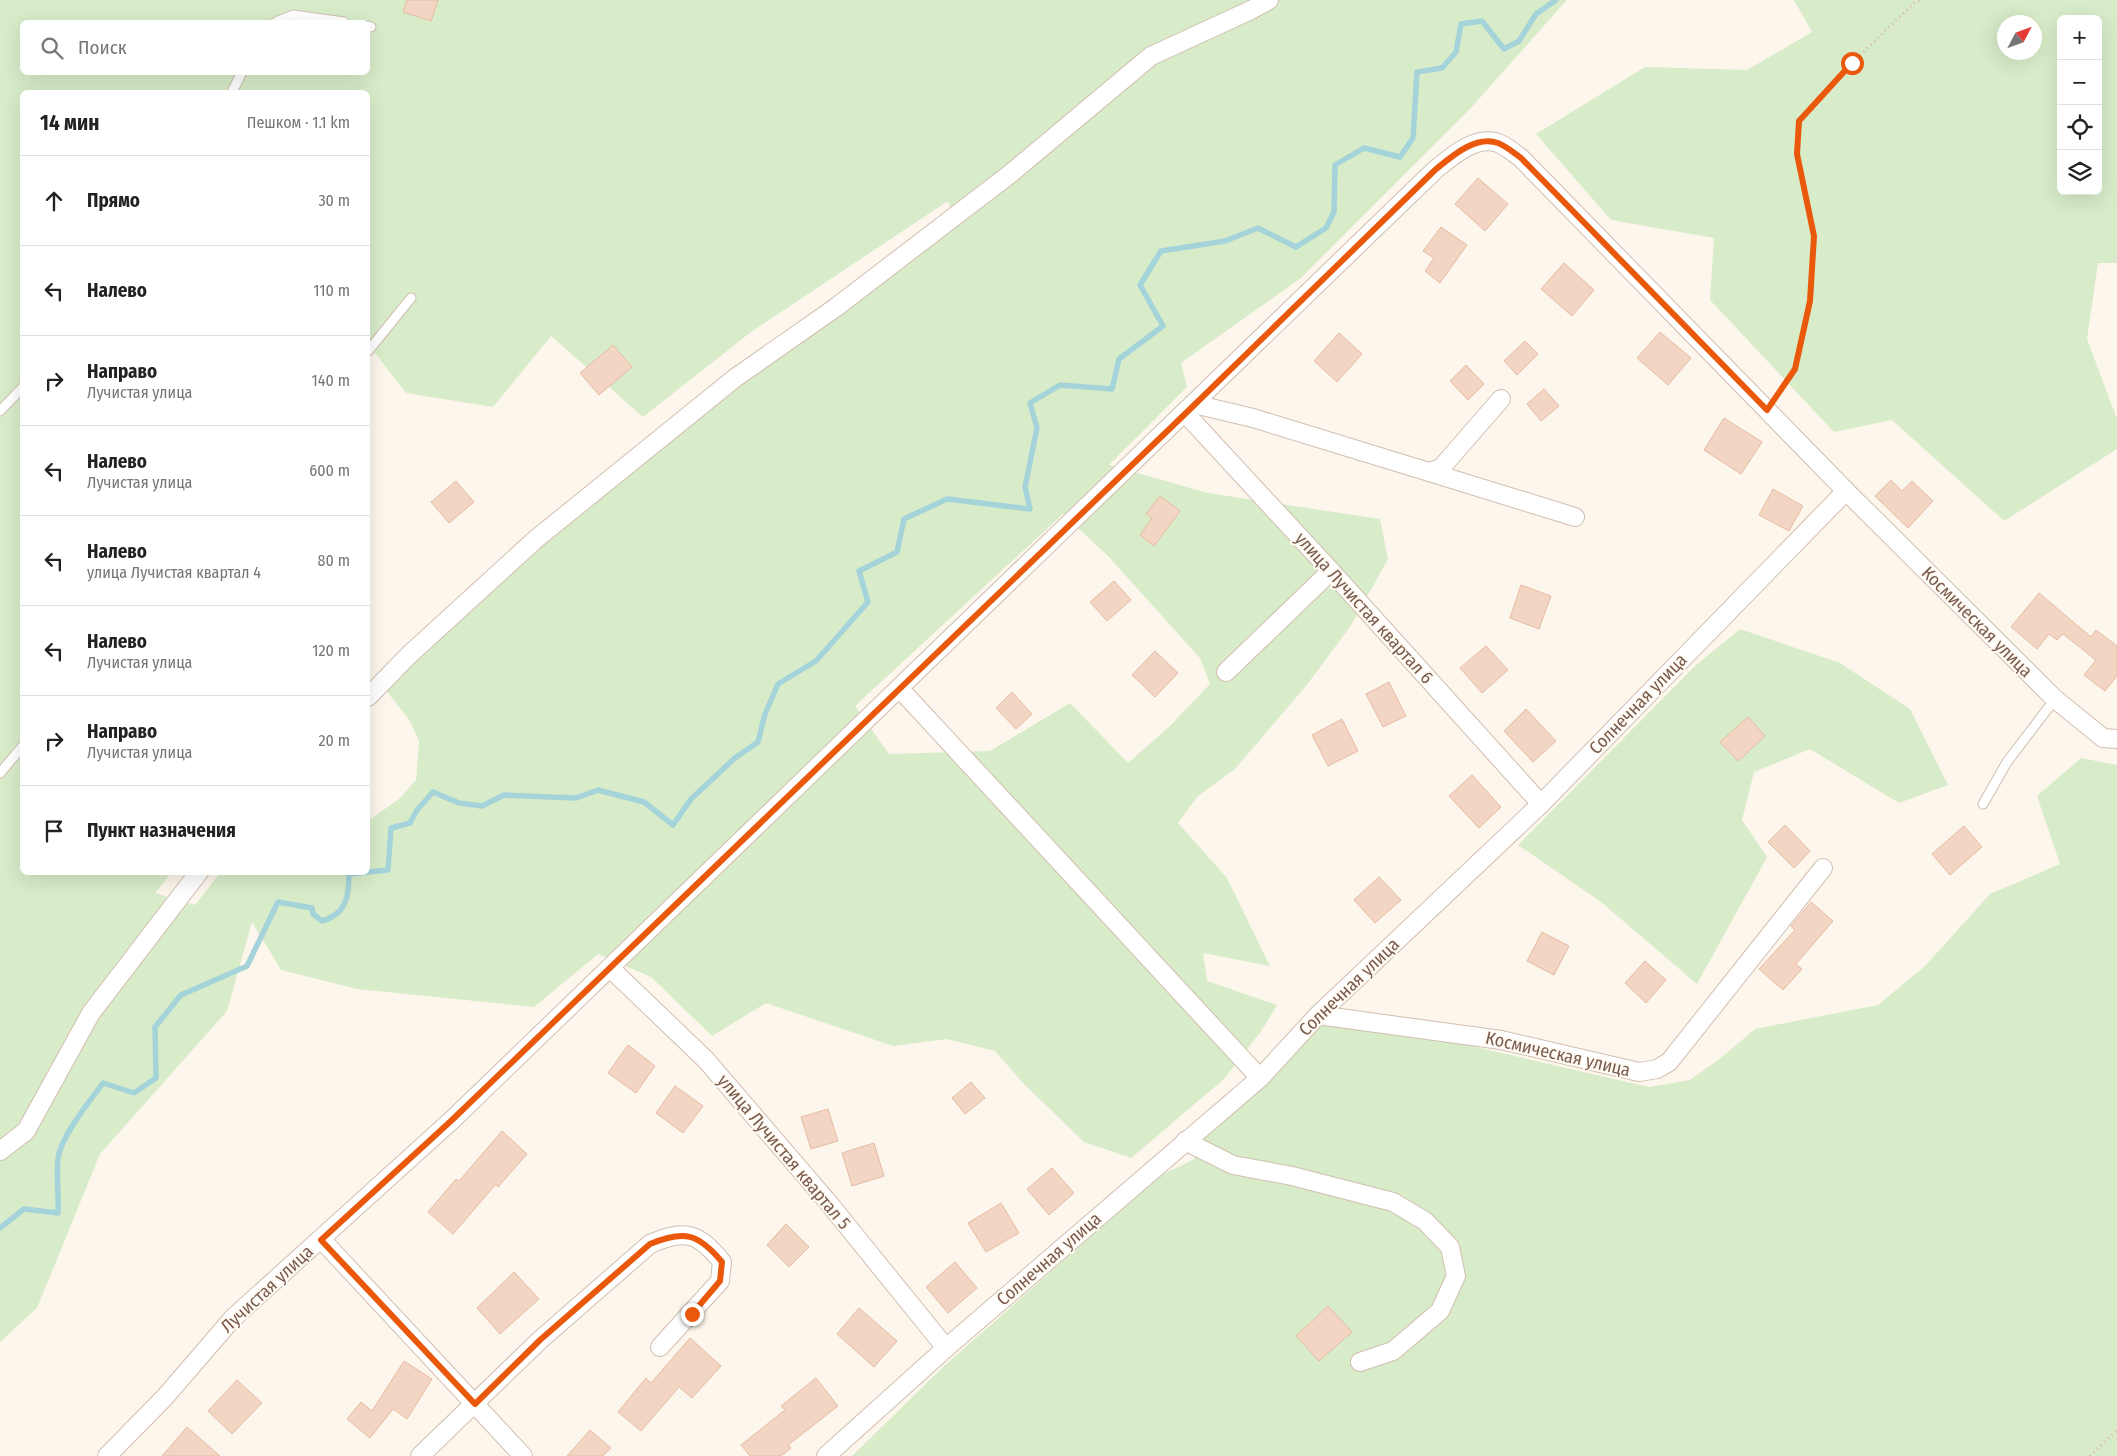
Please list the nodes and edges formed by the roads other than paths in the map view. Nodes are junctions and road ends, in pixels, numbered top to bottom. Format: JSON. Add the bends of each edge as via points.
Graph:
{"nodes":[{"id":1,"x":1269,"y":0,"type":"edge"},
{"id":2,"x":281,"y":20,"type":"edge"},
{"id":3,"x":329,"y":20,"type":"edge"},
{"id":4,"x":240,"y":75,"type":"edge"},
{"id":5,"x":233,"y":90,"type":"edge"},
{"id":6,"x":412,"y":298,"type":"dead end"},
{"id":7,"x":370,"y":348,"type":"edge"},
{"id":8,"x":20,"y":390,"type":"edge"},
{"id":9,"x":1501,"y":400,"type":"dead end"},
{"id":10,"x":1190,"y":409,"type":"junction"},
{"id":11,"x":0,"y":411,"type":"edge"},
{"id":12,"x":1429,"y":472,"type":"junction"},
{"id":13,"x":1846,"y":491,"type":"junction"},
{"id":14,"x":1574,"y":517,"type":"dead end"},
{"id":15,"x":1331,"y":571,"type":"junction"},
{"id":16,"x":1226,"y":672,"type":"dead end"},
{"id":17,"x":900,"y":689,"type":"junction"},
{"id":18,"x":370,"y":695,"type":"edge"},
{"id":19,"x":2055,"y":699,"type":"junction"},
{"id":20,"x":2117,"y":739,"type":"edge"},
{"id":21,"x":20,"y":749,"type":"edge"},
{"id":22,"x":0,"y":773,"type":"edge"},
{"id":23,"x":1540,"y":804,"type":"junction"},
{"id":24,"x":1983,"y":804,"type":"dead end"},
{"id":25,"x":1823,"y":868,"type":"dead end"},
{"id":26,"x":197,"y":875,"type":"edge"},
{"id":27,"x":610,"y":968,"type":"junction"},
{"id":28,"x":1318,"y":1015,"type":"junction"},
{"id":29,"x":1260,"y":1078,"type":"junction"},
{"id":30,"x":1185,"y":1141,"type":"junction"},
{"id":31,"x":0,"y":1151,"type":"edge"},
{"id":32,"x":321,"y":1240,"type":"junction"},
{"id":33,"x":660,"y":1347,"type":"dead end"},
{"id":34,"x":946,"y":1348,"type":"junction"},
{"id":35,"x":1360,"y":1362,"type":"dead end"},
{"id":36,"x":475,"y":1404,"type":"junction"},
{"id":37,"x":107,"y":1456,"type":"edge"},
{"id":38,"x":420,"y":1456,"type":"edge"},
{"id":39,"x":523,"y":1456,"type":"edge"},
{"id":40,"x":826,"y":1456,"type":"edge"}],
"edges":[{"from":1,"to":18,"type":"street","via":[[1151,56],[1010,174],[835,308],[735,378],[536,539]]},
{"from":2,"to":3,"type":"lane","via":[[293,15]]},
{"from":4,"to":5,"type":"lane"},
{"from":6,"to":7,"type":"lane"},
{"from":8,"to":11,"type":"lane"},
{"from":9,"to":12,"type":"street","via":[[1441,468]]},
{"from":10,"to":12,"type":"street","via":[[1252,418]]},
{"from":10,"to":13,"type":"street","name":"Лучистая улица","via":[[1435,170],[1455,153],[1474,144],[1497,143],[1521,158]]},
{"from":10,"to":15,"type":"street","name":"улица Лучистая квартал 6"},
{"from":10,"to":17,"type":"street","name":"Лучистая улица"},
{"from":12,"to":14,"type":"street"},
{"from":13,"to":19,"type":"street","name":"Космическая улица"},
{"from":13,"to":23,"type":"street","name":"Солнечная улица"},
{"from":15,"to":16,"type":"street"},
{"from":15,"to":23,"type":"street","name":"улица Лучистая квартал 6"},
{"from":17,"to":27,"type":"street","name":"Лучистая улица"},
{"from":17,"to":29,"type":"street"},
{"from":19,"to":20,"type":"street","name":"Космическая улица","via":[[2103,738]]},
{"from":19,"to":24,"type":"lane","via":[[2007,762]]},
{"from":21,"to":22,"type":"lane"},
{"from":23,"to":28,"type":"street","name":"Солнечная улица"},
{"from":25,"to":28,"type":"street","name":"Космическая улица","via":[[1669,1062],[1656,1069],[1639,1072],[1501,1040]]},
{"from":26,"to":31,"type":"street","via":[[90,1013],[26,1131]]},
{"from":27,"to":32,"type":"street","name":"Лучистая улица"},
{"from":27,"to":34,"type":"street","name":"улица Лучистая квартал 5","via":[[706,1060],[827,1201]]},
{"from":28,"to":29,"type":"street","name":"Солнечная улица"},
{"from":29,"to":30,"type":"street","name":"Солнечная улица"},
{"from":30,"to":34,"type":"street","name":"Солнечная улица"},
{"from":30,"to":35,"type":"street","via":[[1233,1165],[1292,1176],[1393,1202],[1426,1221],[1450,1247],[1456,1276],[1440,1311],[1393,1351]]},
{"from":32,"to":36,"type":"street"},
{"from":32,"to":37,"type":"street","name":"Лучистая улица","via":[[233,1318]]},
{"from":33,"to":36,"type":"street","via":[[720,1281],[722,1262],[710,1247],[689,1235],[668,1236],[650,1244],[540,1340]]},
{"from":34,"to":40,"type":"street","name":"Солнечная улица"},
{"from":36,"to":38,"type":"street"},
{"from":36,"to":39,"type":"street"}]}
